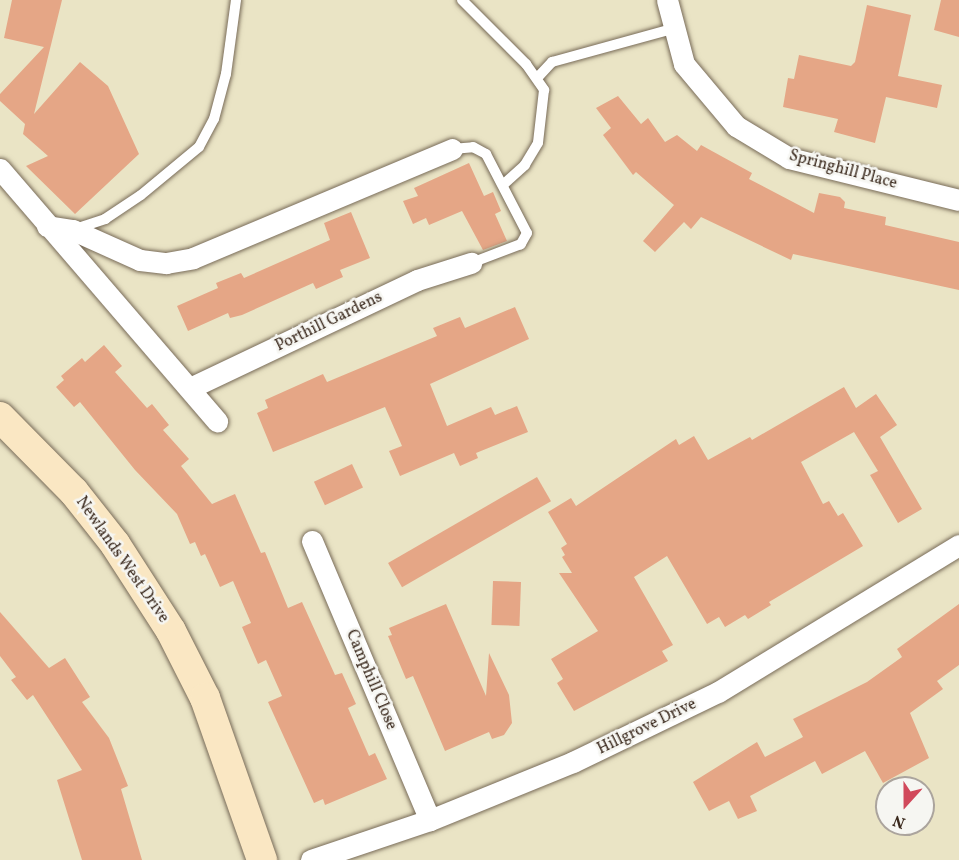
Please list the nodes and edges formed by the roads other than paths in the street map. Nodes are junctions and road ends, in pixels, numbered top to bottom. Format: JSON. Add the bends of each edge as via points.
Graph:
{"nodes":[{"id":1,"x":236,"y":0,"type":"edge"},
{"id":2,"x":462,"y":0,"type":"edge"},
{"id":3,"x":667,"y":0,"type":"edge"},
{"id":4,"x":672,"y":29,"type":"junction"},
{"id":5,"x":538,"y":77,"type":"junction"},
{"id":6,"x":452,"y":148,"type":"joint"},
{"id":7,"x":0,"y":169,"type":"edge"},
{"id":8,"x":504,"y":184,"type":"junction"},
{"id":9,"x":959,"y":200,"type":"edge"},
{"id":10,"x":47,"y":226,"type":"junction"},
{"id":11,"x":73,"y":230,"type":"junction"},
{"id":12,"x":471,"y":263,"type":"joint"},
{"id":13,"x":190,"y":388,"type":"junction"},
{"id":14,"x":0,"y":417,"type":"edge"},
{"id":15,"x":217,"y":421,"type":"dead end"},
{"id":16,"x":312,"y":541,"type":"dead end"},
{"id":17,"x":959,"y":544,"type":"edge"},
{"id":18,"x":430,"y":820,"type":"junction"},
{"id":19,"x":262,"y":860,"type":"edge"},
{"id":20,"x":311,"y":860,"type":"edge"}],
"edges":[{"from":1,"to":11,"type":"lane","via":[[226,74],[213,119],[199,147],[105,219]]},
{"from":2,"to":5,"type":"lane"},
{"from":3,"to":4,"type":"street","name":"Springhill Place"},
{"from":4,"to":5,"type":"lane","via":[[552,62]]},
{"from":4,"to":9,"type":"street","name":"Springhill Place","via":[[684,64],[699,86],[736,126],[789,158]]},
{"from":5,"to":8,"type":"lane","via":[[544,90],[538,143],[525,165]]},
{"from":6,"to":8,"type":"lane","via":[[479,149]]},
{"from":6,"to":11,"type":"street","via":[[193,258],[166,263],[140,261]]},
{"from":7,"to":10,"type":"street"},
{"from":8,"to":12,"type":"lane","via":[[524,225],[526,239]]},
{"from":10,"to":11,"type":"street"},
{"from":10,"to":13,"type":"street"},
{"from":12,"to":13,"type":"street","name":"Porthill Gardens","via":[[417,280]]},
{"from":13,"to":15,"type":"street"},
{"from":14,"to":19,"type":"street","name":"Newlands West Drive","via":[[74,492],[128,563],[171,631],[205,698]]},
{"from":16,"to":18,"type":"street","name":"Camphill Close"},
{"from":17,"to":18,"type":"street","name":"Hillgrove Drive","via":[[718,692],[573,762]]},
{"from":18,"to":20,"type":"street","name":"Hillgrove Drive"}]}
